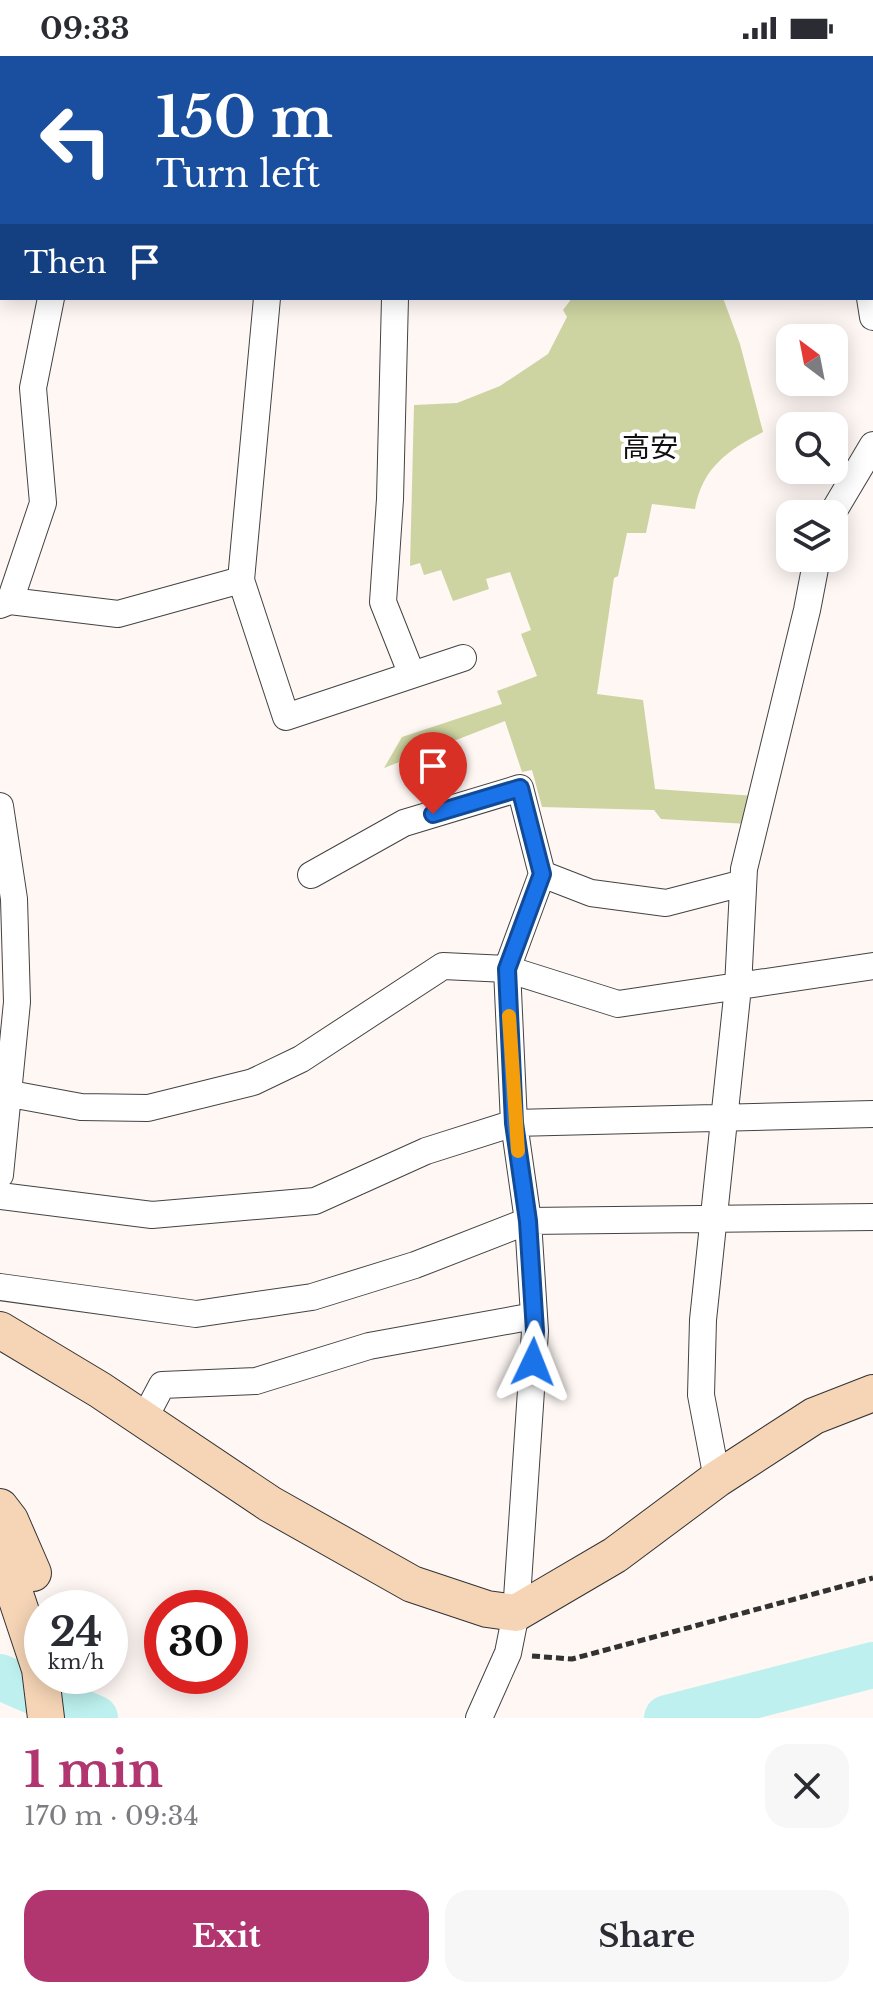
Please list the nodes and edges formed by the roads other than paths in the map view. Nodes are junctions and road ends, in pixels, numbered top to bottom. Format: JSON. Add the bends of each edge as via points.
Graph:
{"nodes":[{"id":1,"x":51,"y":300,"type":"edge"},
{"id":2,"x":267,"y":300,"type":"edge"},
{"id":3,"x":395,"y":300,"type":"edge"},
{"id":4,"x":873,"y":445,"type":"edge"},
{"id":5,"x":840,"y":500,"type":"edge"},
{"id":6,"x":814,"y":572,"type":"edge"},
{"id":7,"x":241,"y":580,"type":"junction"},
{"id":8,"x":5,"y":603,"type":"edge"},
{"id":9,"x":463,"y":658,"type":"dead end"},
{"id":10,"x":412,"y":675,"type":"junction"},
{"id":11,"x":0,"y":806,"type":"edge"},
{"id":12,"x":5,"y":867,"type":"edge"},
{"id":13,"x":542,"y":874,"type":"junction"},
{"id":14,"x":311,"y":875,"type":"dead end"},
{"id":15,"x":743,"y":883,"type":"junction"},
{"id":16,"x":873,"y":966,"type":"edge"},
{"id":17,"x":507,"y":969,"type":"junction"},
{"id":18,"x":738,"y":987,"type":"junction"},
{"id":19,"x":8,"y":1000,"type":"edge"},
{"id":20,"x":5,"y":1094,"type":"edge"},
{"id":21,"x":873,"y":1114,"type":"edge"},
{"id":22,"x":723,"y":1118,"type":"junction"},
{"id":23,"x":514,"y":1123,"type":"junction"},
{"id":24,"x":0,"y":1175,"type":"edge"},
{"id":25,"x":0,"y":1196,"type":"edge"},
{"id":26,"x":715,"y":1217,"type":"junction"},
{"id":27,"x":873,"y":1217,"type":"edge"},
{"id":28,"x":528,"y":1221,"type":"junction"},
{"id":29,"x":0,"y":1287,"type":"edge"},
{"id":30,"x":534,"y":1316,"type":"junction"},
{"id":31,"x":0,"y":1330,"type":"edge"},
{"id":32,"x":873,"y":1393,"type":"edge"},
{"id":33,"x":144,"y":1419,"type":"junction"},
{"id":34,"x":717,"y":1479,"type":"junction"},
{"id":35,"x":0,"y":1507,"type":"edge"},
{"id":36,"x":13,"y":1551,"type":"edge"},
{"id":37,"x":36,"y":1590,"type":"edge"},
{"id":38,"x":516,"y":1613,"type":"junction"},
{"id":39,"x":66,"y":1694,"type":"edge"},
{"id":40,"x":46,"y":1718,"type":"edge"},
{"id":41,"x":71,"y":1718,"type":"edge"},
{"id":42,"x":479,"y":1718,"type":"edge"}],
"edges":[{"from":1,"to":8,"type":"street","via":[[33,388],[43,503]]},
{"from":2,"to":7,"type":"street"},
{"from":3,"to":10,"type":"street","via":[[383,602]]},
{"from":4,"to":5,"type":"street"},
{"from":6,"to":15,"type":"street"},
{"from":7,"to":8,"type":"street","via":[[118,614]]},
{"from":7,"to":10,"type":"street","via":[[286,717]]},
{"from":9,"to":10,"type":"street"},
{"from":11,"to":12,"type":"street"},
{"from":12,"to":19,"type":"street"},
{"from":13,"to":14,"type":"street","via":[[520,788],[404,823]]},
{"from":13,"to":15,"type":"street","via":[[591,893],[666,903]]},
{"from":13,"to":17,"type":"street"},
{"from":15,"to":18,"type":"street"},
{"from":16,"to":18,"type":"street"},
{"from":17,"to":18,"type":"street","via":[[618,1004]]},
{"from":17,"to":20,"type":"street","via":[[443,966],[301,1059],[253,1082],[148,1108],[81,1107]]},
{"from":17,"to":23,"type":"street"},
{"from":18,"to":22,"type":"street"},
{"from":19,"to":20,"type":"street"},
{"from":20,"to":24,"type":"street"},
{"from":21,"to":22,"type":"street"},
{"from":22,"to":23,"type":"street"},
{"from":22,"to":26,"type":"street"},
{"from":23,"to":25,"type":"street","via":[[426,1151],[315,1201],[152,1215]]},
{"from":23,"to":28,"type":"street"},
{"from":26,"to":27,"type":"street"},
{"from":26,"to":28,"type":"street"},
{"from":26,"to":34,"type":"street","via":[[701,1395]]},
{"from":28,"to":29,"type":"street","via":[[415,1265],[312,1297],[196,1314]]},
{"from":28,"to":30,"type":"street"},
{"from":30,"to":33,"type":"street","via":[[369,1346],[256,1381],[162,1385]]},
{"from":30,"to":38,"type":"street"},
{"from":31,"to":33,"type":"street"},
{"from":32,"to":34,"type":"street","via":[[814,1416]]},
{"from":33,"to":38,"type":"street","via":[[270,1504],[412,1584]]},
{"from":34,"to":38,"type":"street","via":[[615,1555]]},
{"from":35,"to":36,"type":"street"},
{"from":36,"to":37,"type":"street"},
{"from":36,"to":40,"type":"street"},
{"from":38,"to":42,"type":"street","via":[[508,1653]]},
{"from":39,"to":41,"type":"street"}]}
